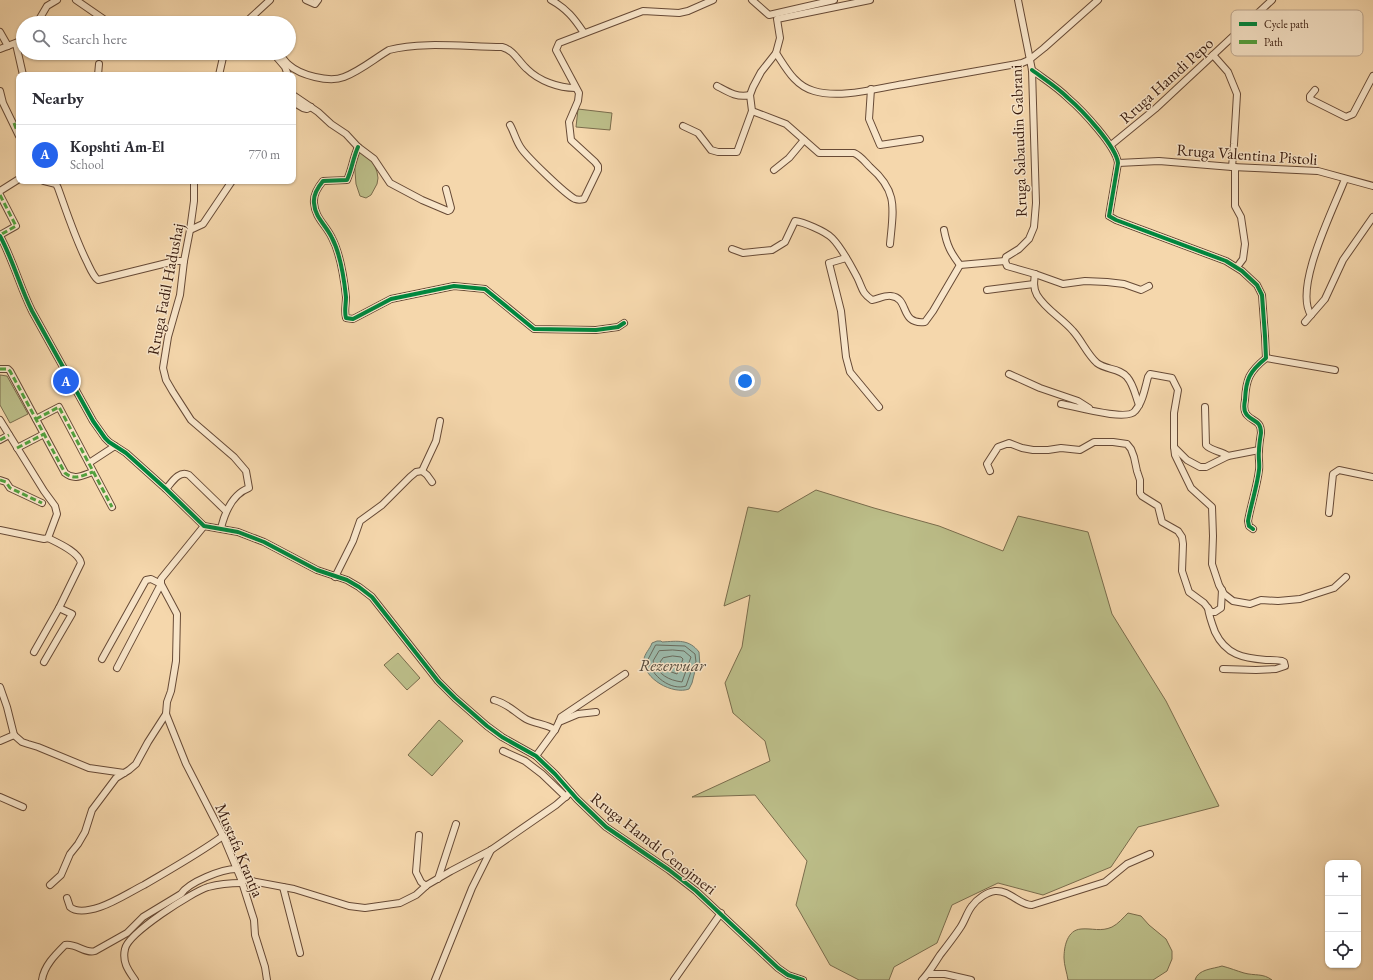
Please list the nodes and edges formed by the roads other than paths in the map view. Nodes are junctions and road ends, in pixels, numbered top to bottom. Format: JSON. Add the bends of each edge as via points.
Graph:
{"nodes":[{"id":1,"x":57,"y":0,"type":"edge"},
{"id":2,"x":76,"y":0,"type":"edge"},
{"id":3,"x":270,"y":0,"type":"edge"},
{"id":4,"x":306,"y":0,"type":"edge"},
{"id":5,"x":318,"y":0,"type":"edge"},
{"id":6,"x":551,"y":0,"type":"edge"},
{"id":7,"x":713,"y":0,"type":"edge"},
{"id":8,"x":752,"y":0,"type":"edge"},
{"id":9,"x":834,"y":0,"type":"edge"},
{"id":10,"x":870,"y":0,"type":"edge"},
{"id":11,"x":1018,"y":0,"type":"edge"},
{"id":12,"x":1098,"y":0,"type":"edge"},
{"id":13,"x":1272,"y":0,"type":"edge"},
{"id":14,"x":1261,"y":10,"type":"edge"},
{"id":15,"x":41,"y":16,"type":"edge"},
{"id":16,"x":99,"y":16,"type":"edge"},
{"id":17,"x":253,"y":16,"type":"edge"},
{"id":18,"x":0,"y":32,"type":"edge"},
{"id":19,"x":584,"y":33,"type":"junction"},
{"id":20,"x":1231,"y":39,"type":"edge"},
{"id":21,"x":16,"y":44,"type":"edge"},
{"id":22,"x":8,"y":46,"type":"junction"},
{"id":23,"x":0,"y":49,"type":"edge"},
{"id":24,"x":776,"y":53,"type":"junction"},
{"id":25,"x":1214,"y":55,"type":"junction"},
{"id":26,"x":20,"y":60,"type":"edge"},
{"id":27,"x":222,"y":60,"type":"edge"},
{"id":28,"x":279,"y":60,"type":"edge"},
{"id":29,"x":284,"y":60,"type":"edge"},
{"id":30,"x":1029,"y":60,"type":"junction"},
{"id":31,"x":99,"y":64,"type":"dead end"},
{"id":32,"x":1032,"y":70,"type":"junction"},
{"id":33,"x":22,"y":72,"type":"edge"},
{"id":34,"x":98,"y":72,"type":"edge"},
{"id":35,"x":220,"y":72,"type":"edge"},
{"id":36,"x":287,"y":72,"type":"edge"},
{"id":37,"x":1373,"y":76,"type":"edge"},
{"id":38,"x":717,"y":86,"type":"dead end"},
{"id":39,"x":575,"y":88,"type":"junction"},
{"id":40,"x":871,"y":90,"type":"junction"},
{"id":41,"x":1315,"y":90,"type":"dead end"},
{"id":42,"x":0,"y":91,"type":"edge"},
{"id":43,"x":750,"y":95,"type":"junction"},
{"id":44,"x":296,"y":97,"type":"edge"},
{"id":45,"x":296,"y":104,"type":"edge"},
{"id":46,"x":311,"y":107,"type":"junction"},
{"id":47,"x":752,"y":111,"type":"junction"},
{"id":48,"x":16,"y":123,"type":"edge"},
{"id":49,"x":510,"y":125,"type":"dead end"},
{"id":50,"x":683,"y":126,"type":"dead end"},
{"id":51,"x":920,"y":139,"type":"dead end"},
{"id":52,"x":804,"y":140,"type":"junction"},
{"id":53,"x":1111,"y":145,"type":"junction"},
{"id":54,"x":358,"y":147,"type":"junction"},
{"id":55,"x":1118,"y":163,"type":"junction"},
{"id":56,"x":1233,"y":167,"type":"junction"},
{"id":57,"x":774,"y":170,"type":"dead end"},
{"id":58,"x":1345,"y":179,"type":"junction"},
{"id":59,"x":16,"y":181,"type":"edge"},
{"id":60,"x":56,"y":184,"type":"edge"},
{"id":61,"x":194,"y":184,"type":"edge"},
{"id":62,"x":230,"y":184,"type":"edge"},
{"id":63,"x":1373,"y":186,"type":"edge"},
{"id":64,"x":446,"y":189,"type":"dead end"},
{"id":65,"x":0,"y":191,"type":"edge"},
{"id":66,"x":0,"y":195,"type":"edge"},
{"id":67,"x":1373,"y":217,"type":"edge"},
{"id":68,"x":190,"y":230,"type":"junction"},
{"id":69,"x":944,"y":230,"type":"dead end"},
{"id":70,"x":0,"y":236,"type":"edge"},
{"id":71,"x":890,"y":244,"type":"dead end"},
{"id":72,"x":732,"y":249,"type":"dead end"},
{"id":73,"x":846,"y":258,"type":"junction"},
{"id":74,"x":184,"y":261,"type":"junction"},
{"id":75,"x":1005,"y":261,"type":"junction"},
{"id":76,"x":960,"y":265,"type":"junction"},
{"id":77,"x":1237,"y":267,"type":"junction"},
{"id":78,"x":1035,"y":274,"type":"junction"},
{"id":79,"x":1034,"y":284,"type":"junction"},
{"id":80,"x":1149,"y":286,"type":"dead end"},
{"id":81,"x":987,"y":290,"type":"dead end"},
{"id":82,"x":1310,"y":315,"type":"junction"},
{"id":83,"x":1306,"y":322,"type":"dead end"},
{"id":84,"x":624,"y":323,"type":"dead end"},
{"id":85,"x":1266,"y":358,"type":"junction"},
{"id":86,"x":0,"y":369,"type":"edge"},
{"id":87,"x":1334,"y":370,"type":"dead end"},
{"id":88,"x":1009,"y":374,"type":"dead end"},
{"id":89,"x":1061,"y":404,"type":"dead end"},
{"id":90,"x":1139,"y":405,"type":"junction"},
{"id":91,"x":879,"y":407,"type":"dead end"},
{"id":92,"x":1205,"y":407,"type":"dead end"},
{"id":93,"x":1092,"y":410,"type":"junction"},
{"id":94,"x":36,"y":418,"type":"junction"},
{"id":95,"x":0,"y":420,"type":"edge"},
{"id":96,"x":440,"y":421,"type":"dead end"},
{"id":97,"x":44,"y":434,"type":"junction"},
{"id":98,"x":9,"y":435,"type":"junction"},
{"id":99,"x":0,"y":440,"type":"edge"},
{"id":100,"x":115,"y":446,"type":"junction"},
{"id":101,"x":1174,"y":447,"type":"junction"},
{"id":102,"x":17,"y":448,"type":"junction"},
{"id":103,"x":1259,"y":450,"type":"junction"},
{"id":104,"x":1228,"y":456,"type":"junction"},
{"id":105,"x":88,"y":463,"type":"junction"},
{"id":106,"x":422,"y":471,"type":"junction"},
{"id":107,"x":990,"y":471,"type":"dead end"},
{"id":108,"x":94,"y":472,"type":"junction"},
{"id":109,"x":1373,"y":477,"type":"edge"},
{"id":110,"x":0,"y":480,"type":"edge"},
{"id":111,"x":432,"y":482,"type":"dead end"},
{"id":112,"x":166,"y":489,"type":"junction"},
{"id":113,"x":42,"y":503,"type":"dead end"},
{"id":114,"x":112,"y":507,"type":"dead end"},
{"id":115,"x":226,"y":511,"type":"junction"},
{"id":116,"x":1329,"y":513,"type":"dead end"},
{"id":117,"x":204,"y":526,"type":"junction"},
{"id":118,"x":221,"y":528,"type":"junction"},
{"id":119,"x":1253,"y":529,"type":"dead end"},
{"id":120,"x":0,"y":530,"type":"edge"},
{"id":121,"x":48,"y":538,"type":"junction"},
{"id":122,"x":336,"y":577,"type":"junction"},
{"id":123,"x":1346,"y":577,"type":"dead end"},
{"id":124,"x":161,"y":584,"type":"junction"},
{"id":125,"x":1222,"y":590,"type":"junction"},
{"id":126,"x":60,"y":608,"type":"junction"},
{"id":127,"x":1208,"y":608,"type":"junction"},
{"id":128,"x":34,"y":652,"type":"dead end"},
{"id":129,"x":102,"y":659,"type":"dead end"},
{"id":130,"x":44,"y":662,"type":"dead end"},
{"id":131,"x":117,"y":668,"type":"dead end"},
{"id":132,"x":1223,"y":669,"type":"dead end"},
{"id":133,"x":625,"y":674,"type":"dead end"},
{"id":134,"x":0,"y":687,"type":"edge"},
{"id":135,"x":494,"y":700,"type":"dead end"},
{"id":136,"x":596,"y":712,"type":"dead end"},
{"id":137,"x":166,"y":714,"type":"junction"},
{"id":138,"x":559,"y":722,"type":"junction"},
{"id":139,"x":555,"y":730,"type":"junction"},
{"id":140,"x":14,"y":735,"type":"junction"},
{"id":141,"x":0,"y":741,"type":"edge"},
{"id":142,"x":503,"y":751,"type":"dead end"},
{"id":143,"x":536,"y":756,"type":"junction"},
{"id":144,"x":124,"y":773,"type":"junction"},
{"id":145,"x":571,"y":792,"type":"junction"},
{"id":146,"x":0,"y":797,"type":"edge"},
{"id":147,"x":566,"y":797,"type":"junction"},
{"id":148,"x":23,"y":806,"type":"dead end"},
{"id":149,"x":456,"y":824,"type":"dead end"},
{"id":150,"x":419,"y":835,"type":"dead end"},
{"id":151,"x":223,"y":836,"type":"junction"},
{"id":152,"x":491,"y":850,"type":"junction"},
{"id":153,"x":1150,"y":854,"type":"dead end"},
{"id":154,"x":236,"y":869,"type":"junction"},
{"id":155,"x":438,"y":879,"type":"junction"},
{"id":156,"x":241,"y":881,"type":"junction"},
{"id":157,"x":50,"y":885,"type":"dead end"},
{"id":158,"x":426,"y":886,"type":"junction"},
{"id":159,"x":283,"y":887,"type":"junction"},
{"id":160,"x":67,"y":898,"type":"dead end"},
{"id":161,"x":721,"y":913,"type":"junction"},
{"id":162,"x":300,"y":953,"type":"dead end"},
{"id":163,"x":928,"y":974,"type":"junction"},
{"id":164,"x":675,"y":979,"type":"edge"},
{"id":165,"x":42,"y":980,"type":"edge"},
{"id":166,"x":135,"y":980,"type":"edge"},
{"id":167,"x":267,"y":980,"type":"edge"},
{"id":168,"x":435,"y":980,"type":"edge"},
{"id":169,"x":803,"y":980,"type":"edge"},
{"id":170,"x":922,"y":980,"type":"edge"},
{"id":171,"x":971,"y":980,"type":"edge"}],
"edges":[{"from":1,"to":15,"type":"street","via":[[47,6]]},
{"from":2,"to":16,"type":"street"},
{"from":3,"to":17,"type":"street"},
{"from":4,"to":5,"type":"street","via":[[315,4]]},
{"from":6,"to":19,"type":"street","via":[[569,12]]},
{"from":7,"to":19,"type":"street","via":[[679,13],[642,11]]},
{"from":8,"to":9,"type":"street","via":[[769,15]]},
{"from":10,"to":24,"type":"street","via":[[777,19],[780,38]]},
{"from":11,"to":30,"type":"street","name":"Rruga Sabaudin Gabrani"},
{"from":12,"to":30,"type":"street"},
{"from":13,"to":14,"type":"street","name":"Rruga Hamdi Pepo"},
{"from":18,"to":22,"type":"street"},
{"from":19,"to":39,"type":"street","via":[[559,43],[556,50]]},
{"from":20,"to":25,"type":"street","name":"Rruga Hamdi Pepo"},
{"from":21,"to":22,"type":"street"},
{"from":22,"to":23,"type":"street"},
{"from":24,"to":40,"type":"street","via":[[791,76],[813,91],[842,94]]},
{"from":24,"to":43,"type":"street"},
{"from":25,"to":53,"type":"street","name":"Rruga Hamdi Pepo"},
{"from":25,"to":56,"type":"street","via":[[1228,72],[1237,94]]},
{"from":26,"to":33,"type":"street"},
{"from":27,"to":35,"type":"street"},
{"from":28,"to":36,"type":"street"},
{"from":29,"to":39,"type":"street","via":[[296,70],[328,80],[344,77],[396,48],[502,46],[509,49],[527,70],[537,76],[559,86]]},
{"from":30,"to":32,"type":"street","name":"Rruga Sabaudin Gabrani"},
{"from":30,"to":40,"type":"street","via":[[1022,64]]},
{"from":31,"to":34,"type":"street"},
{"from":32,"to":53,"type":"street","via":[[1069,98]]},
{"from":32,"to":75,"type":"street","name":"Rruga Sabaudin Gabrani","via":[[1036,203],[1034,227],[1029,239],[1006,257]]},
{"from":37,"to":41,"type":"street","via":[[1353,114],[1346,117],[1310,98]]},
{"from":38,"to":43,"type":"street","via":[[738,96]]},
{"from":39,"to":49,"type":"street","via":[[579,93],[569,122],[571,140],[598,166],[584,199],[574,199],[539,167],[521,148]]},
{"from":40,"to":51,"type":"street","via":[[869,119],[880,145]]},
{"from":42,"to":48,"type":"street","via":[[3,103]]},
{"from":43,"to":47,"type":"street"},
{"from":44,"to":46,"type":"street"},
{"from":45,"to":46,"type":"street","via":[[307,109]]},
{"from":46,"to":54,"type":"street","via":[[346,134]]},
{"from":47,"to":50,"type":"street","via":[[736,152],[711,150],[698,132]]},
{"from":47,"to":52,"type":"street","via":[[786,124]]},
{"from":52,"to":57,"type":"street","via":[[789,158]]},
{"from":52,"to":71,"type":"street","via":[[819,153],[859,155],[881,176],[891,193],[894,209]]},
{"from":53,"to":55,"type":"street"},
{"from":54,"to":64,"type":"street","via":[[374,159],[390,183],[448,211],[451,208]]},
{"from":54,"to":84,"type":"street","via":[[347,180],[323,181],[317,188],[314,201],[315,212],[332,237],[340,261],[346,318],[353,319],[391,299],[454,286],[485,289],[534,329],[596,330],[618,327]]},
{"from":55,"to":56,"type":"street","name":"Rruga Valentina Pistoli","via":[[1159,161]]},
{"from":55,"to":77,"type":"street","via":[[1109,216]]},
{"from":56,"to":58,"type":"street","name":"Rruga Valentina Pistoli","via":[[1318,171]]},
{"from":56,"to":77,"type":"street","via":[[1235,206],[1241,217],[1245,244]]},
{"from":58,"to":63,"type":"street","name":"Rruga Valentina Pistoli"},
{"from":58,"to":82,"type":"street","via":[[1316,247],[1310,269],[1306,299]]},
{"from":59,"to":65,"type":"street"},
{"from":60,"to":74,"type":"street","via":[[80,249],[98,280]]},
{"from":61,"to":68,"type":"street","name":"Rruga Fadil Hadushaj"},
{"from":62,"to":68,"type":"street","via":[[203,224]]},
{"from":66,"to":70,"type":"street","via":[[16,226]]},
{"from":67,"to":82,"type":"street","via":[[1343,260],[1325,299]]},
{"from":68,"to":74,"type":"street","name":"Rruga Fadil Hadushaj"},
{"from":69,"to":76,"type":"street","via":[[950,251]]},
{"from":70,"to":100,"type":"street","via":[[32,311],[93,421],[105,438]]},
{"from":72,"to":73,"type":"street","via":[[743,253],[772,250],[784,242],[795,221],[798,221],[831,237]]},
{"from":73,"to":76,"type":"street","via":[[864,294],[872,300],[896,297],[910,319],[917,323],[925,322]]},
{"from":73,"to":91,"type":"street","via":[[830,263],[841,311],[846,357],[850,372]]},
{"from":74,"to":115,"type":"street","name":"Rruga Fadil Hadushaj","via":[[180,295],[163,368],[166,380],[191,420],[234,457],[246,471],[249,488],[241,491]]},
{"from":75,"to":76,"type":"street"},
{"from":75,"to":78,"type":"street","via":[[1007,266]]},
{"from":77,"to":85,"type":"street","via":[[1257,286],[1262,295]]},
{"from":78,"to":79,"type":"street"},
{"from":78,"to":80,"type":"street","via":[[1063,284],[1107,282],[1141,290]]},
{"from":79,"to":81,"type":"street"},
{"from":79,"to":90,"type":"street","via":[[1036,294],[1074,332],[1098,363],[1127,376],[1135,390]]},
{"from":82,"to":83,"type":"street"},
{"from":85,"to":87,"type":"street"},
{"from":85,"to":103,"type":"street","via":[[1253,370],[1246,384],[1245,412],[1260,426]]},
{"from":86,"to":94,"type":"street","via":[[10,371]]},
{"from":88,"to":93,"type":"street","via":[[1078,401]]},
{"from":89,"to":93,"type":"street"},
{"from":90,"to":93,"type":"street","via":[[1132,414],[1124,416]]},
{"from":90,"to":101,"type":"street","via":[[1150,374],[1172,378],[1178,390],[1174,413]]},
{"from":92,"to":104,"type":"street","via":[[1206,445]]},
{"from":94,"to":97,"type":"street"},
{"from":94,"to":105,"type":"street","via":[[59,407]]},
{"from":95,"to":98,"type":"street"},
{"from":96,"to":106,"type":"street","via":[[436,441]]},
{"from":97,"to":102,"type":"street"},
{"from":97,"to":108,"type":"street","via":[[65,473],[70,477],[76,478]]},
{"from":98,"to":99,"type":"street"},
{"from":98,"to":102,"type":"street"},
{"from":100,"to":105,"type":"street"},
{"from":100,"to":112,"type":"street"},
{"from":101,"to":104,"type":"street","via":[[1187,460],[1200,467],[1206,467]]},
{"from":101,"to":125,"type":"street","via":[[1175,455],[1191,488],[1212,507],[1212,564]]},
{"from":102,"to":121,"type":"street","via":[[57,511]]},
{"from":103,"to":104,"type":"street"},
{"from":103,"to":119,"type":"street","via":[[1259,469],[1248,521]]},
{"from":105,"to":108,"type":"street"},
{"from":106,"to":111,"type":"street"},
{"from":106,"to":122,"type":"street","via":[[410,476],[382,505],[360,520]]},
{"from":107,"to":127,"type":"street","via":[[987,464],[998,447],[1009,443],[1022,448],[1041,450],[1080,450],[1094,442],[1127,444],[1134,457],[1140,480],[1140,493],[1155,503],[1160,510],[1162,522],[1178,531],[1182,537],[1182,571],[1189,592]]},
{"from":108,"to":114,"type":"street"},
{"from":109,"to":116,"type":"street","via":[[1339,470],[1335,472]]},
{"from":110,"to":113,"type":"street","via":[[6,482],[10,488]]},
{"from":112,"to":115,"type":"street","via":[[180,474],[185,473]]},
{"from":112,"to":117,"type":"street"},
{"from":115,"to":118,"type":"street","name":"Rruga Fadil Hadushaj"},
{"from":117,"to":118,"type":"street","name":"Rruga Hamdi Cenojmeri"},
{"from":117,"to":124,"type":"street","via":[[162,577]]},
{"from":118,"to":122,"type":"street","name":"Rruga Hamdi Cenojmeri","via":[[264,542],[317,570]]},
{"from":120,"to":121,"type":"street","via":[[44,540]]},
{"from":121,"to":126,"type":"street","via":[[76,554],[81,560]]},
{"from":122,"to":143,"type":"street","name":"Rruga Hamdi Cenojmeri","via":[[347,580],[372,597],[438,681],[472,714],[502,737]]},
{"from":123,"to":125,"type":"street","via":[[1334,588],[1293,600],[1261,600],[1247,604],[1233,601]]},
{"from":124,"to":129,"type":"street","via":[[151,578],[146,580]]},
{"from":124,"to":131,"type":"street"},
{"from":124,"to":137,"type":"street","via":[[177,614],[176,661]]},
{"from":125,"to":127,"type":"street","via":[[1221,608],[1215,612]]},
{"from":126,"to":128,"type":"street"},
{"from":126,"to":130,"type":"street","via":[[72,614]]},
{"from":127,"to":132,"type":"street","via":[[1217,635],[1228,650],[1250,658],[1282,661],[1285,666],[1256,670]]},
{"from":133,"to":138,"type":"street","via":[[561,717]]},
{"from":134,"to":140,"type":"street"},
{"from":135,"to":139,"type":"street","via":[[504,703],[527,720]]},
{"from":136,"to":138,"type":"street","via":[[578,714]]},
{"from":137,"to":144,"type":"street","via":[[136,764]]},
{"from":137,"to":151,"type":"street","name":"Mustafa Krantja","via":[[186,764]]},
{"from":138,"to":139,"type":"street"},
{"from":139,"to":143,"type":"street"},
{"from":140,"to":141,"type":"street"},
{"from":140,"to":144,"type":"street","via":[[28,744],[89,768]]},
{"from":142,"to":147,"type":"street","via":[[525,761]]},
{"from":143,"to":145,"type":"street","name":"Rruga Hamdi Cenojmeri"},
{"from":144,"to":157,"type":"street","via":[[116,778],[92,810],[85,832],[61,875]]},
{"from":145,"to":147,"type":"street"},
{"from":145,"to":161,"type":"street","name":"Rruga Hamdi Cenojmeri","via":[[606,826],[669,870]]},
{"from":146,"to":148,"type":"street"},
{"from":147,"to":152,"type":"street"},
{"from":149,"to":155,"type":"street"},
{"from":150,"to":158,"type":"street","via":[[416,872]]},
{"from":151,"to":154,"type":"street","name":"Mustafa Krantja"},
{"from":151,"to":160,"type":"street","via":[[177,866],[101,907],[76,910],[70,907]]},
{"from":152,"to":155,"type":"street"},
{"from":152,"to":168,"type":"street","via":[[472,888]]},
{"from":153,"to":163,"type":"street","via":[[1127,864],[1104,882],[1032,905],[1002,892],[995,891],[980,897]]},
{"from":154,"to":156,"type":"street","name":"Mustafa Krantja"},
{"from":154,"to":165,"type":"street","via":[[197,882],[148,913],[127,933],[93,952],[65,945],[45,967]]},
{"from":155,"to":158,"type":"street"},
{"from":156,"to":159,"type":"street"},
{"from":156,"to":166,"type":"street","via":[[201,890],[158,916],[135,935],[128,942],[124,954],[124,961]]},
{"from":156,"to":167,"type":"street","name":"Mustafa Krantja","via":[[254,920],[255,935]]},
{"from":158,"to":159,"type":"street","via":[[416,895],[400,903],[365,908],[349,906]]},
{"from":159,"to":162,"type":"street"},
{"from":161,"to":164,"type":"street"},
{"from":161,"to":169,"type":"street","name":"Rruga Hamdi Cenojmeri","via":[[778,968]]},
{"from":163,"to":170,"type":"street"},
{"from":163,"to":171,"type":"street","via":[[945,974]]}]}
